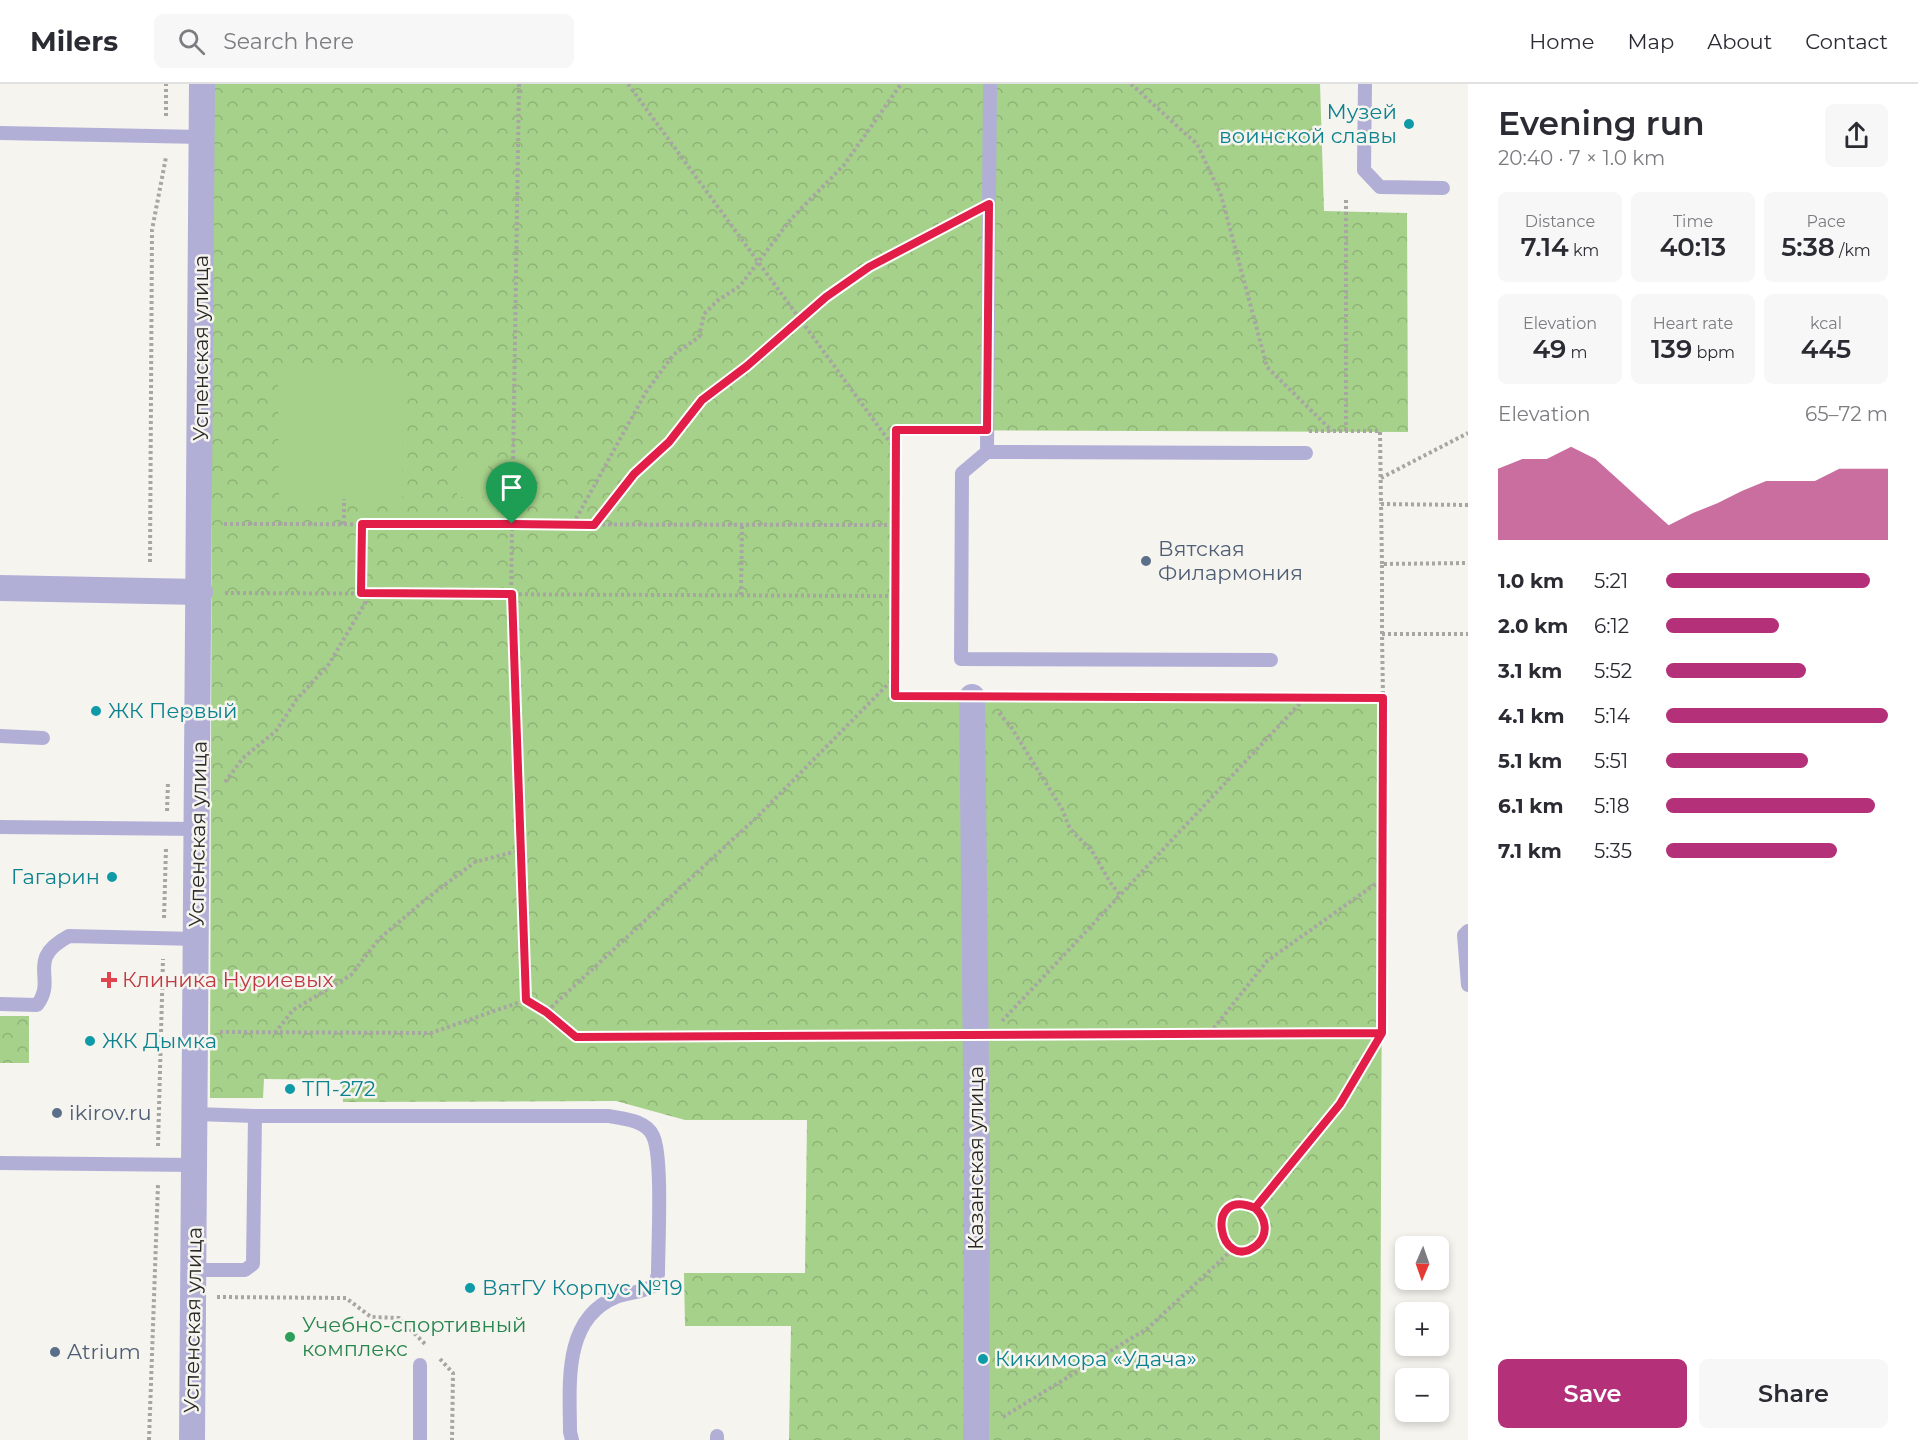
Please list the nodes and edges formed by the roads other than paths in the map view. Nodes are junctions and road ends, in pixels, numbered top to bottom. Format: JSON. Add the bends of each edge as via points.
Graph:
{"nodes":[{"id":1,"x":202,"y":84,"type":"edge"},
{"id":2,"x":990,"y":84,"type":"edge"},
{"id":3,"x":1365,"y":84,"type":"edge"},
{"id":4,"x":0,"y":133,"type":"edge"},
{"id":5,"x":202,"y":137,"type":"junction"},
{"id":6,"x":1443,"y":188,"type":"dead end"},
{"id":7,"x":987,"y":452,"type":"junction"},
{"id":8,"x":1306,"y":453,"type":"dead end"},
{"id":9,"x":0,"y":588,"type":"edge"},
{"id":10,"x":200,"y":592,"type":"junction"},
{"id":11,"x":1271,"y":660,"type":"dead end"},
{"id":12,"x":978,"y":696,"type":"road end"},
{"id":13,"x":0,"y":736,"type":"edge"},
{"id":14,"x":43,"y":738,"type":"dead end"},
{"id":15,"x":0,"y":827,"type":"edge"},
{"id":16,"x":198,"y":829,"type":"junction"},
{"id":17,"x":1468,"y":931,"type":"edge"},
{"id":18,"x":197,"y":939,"type":"junction"},
{"id":19,"x":1468,"y":985,"type":"edge"},
{"id":20,"x":0,"y":1004,"type":"edge"},
{"id":21,"x":195,"y":1114,"type":"junction"},
{"id":22,"x":255,"y":1116,"type":"junction"},
{"id":23,"x":0,"y":1163,"type":"edge"},
{"id":24,"x":195,"y":1165,"type":"junction"},
{"id":25,"x":194,"y":1270,"type":"junction"},
{"id":26,"x":420,"y":1365,"type":"dead end"},
{"id":27,"x":976,"y":1437,"type":"edge"},
{"id":28,"x":192,"y":1440,"type":"edge"},
{"id":29,"x":420,"y":1440,"type":"edge"},
{"id":30,"x":572,"y":1440,"type":"edge"}],
"edges":[{"from":1,"to":5,"type":"street","name":"Успенская улица"},
{"from":2,"to":7,"type":"lane"},
{"from":3,"to":6,"type":"lane","via":[[1364,170],[1380,187]]},
{"from":4,"to":5,"type":"lane"},
{"from":5,"to":10,"type":"street","name":"Успенская улица"},
{"from":7,"to":8,"type":"lane"},
{"from":7,"to":11,"type":"lane","via":[[962,472],[961,659]]},
{"from":9,"to":10,"type":"street"},
{"from":10,"to":16,"type":"street","name":"Успенская улица"},
{"from":12,"to":27,"type":"street","name":"Казанская улица","via":[[982,1035],[977,1159]]},
{"from":13,"to":14,"type":"lane"},
{"from":15,"to":16,"type":"lane"},
{"from":16,"to":18,"type":"street","name":"Успенская улица"},
{"from":17,"to":19,"type":"lane","via":[[1464,936]]},
{"from":18,"to":20,"type":"lane","via":[[69,936],[52,945],[44,958],[44,996],[37,1005]]},
{"from":18,"to":21,"type":"street","name":"Успенская улица"},
{"from":21,"to":22,"type":"lane"},
{"from":21,"to":24,"type":"street","name":"Успенская улица"},
{"from":22,"to":25,"type":"lane","via":[[253,1264],[245,1270]]},
{"from":22,"to":30,"type":"lane","via":[[609,1116],[638,1122],[653,1134],[658,1155],[658,1274],[655,1285],[643,1292],[616,1297],[602,1306],[578,1336],[571,1355]]},
{"from":23,"to":24,"type":"lane"},
{"from":24,"to":25,"type":"street","name":"Успенская улица"},
{"from":25,"to":28,"type":"street","name":"Успенская улица"},
{"from":26,"to":29,"type":"lane"}]}
